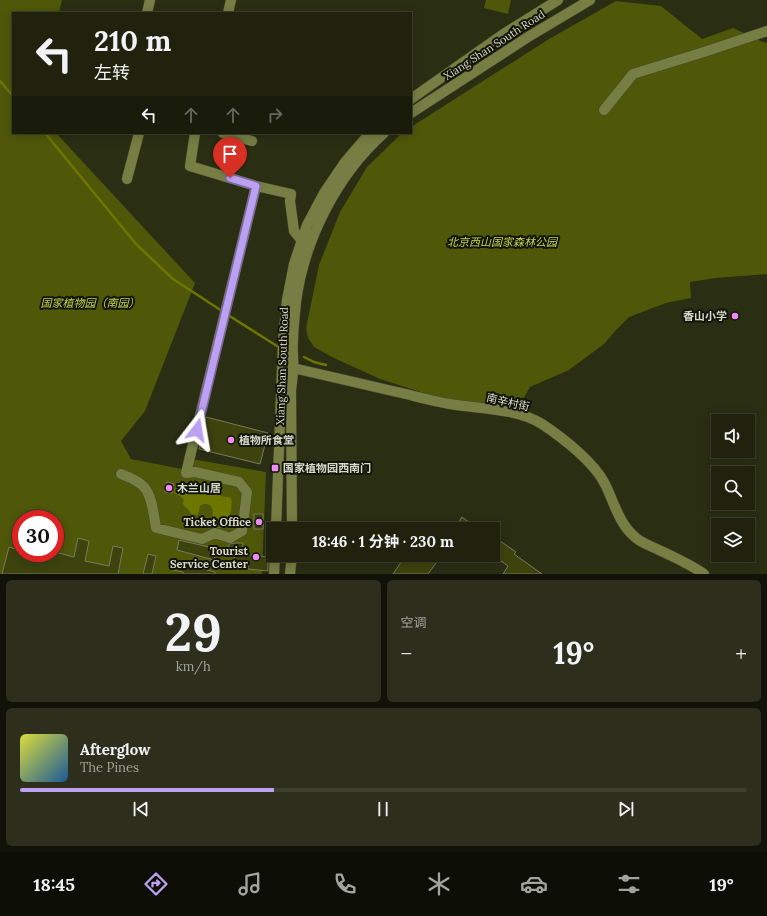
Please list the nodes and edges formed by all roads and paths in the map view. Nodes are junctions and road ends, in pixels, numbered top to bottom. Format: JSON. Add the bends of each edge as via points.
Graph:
{"nodes":[{"id":1,"x":150,"y":0,"type":"edge"},
{"id":2,"x":231,"y":0,"type":"edge"},
{"id":3,"x":558,"y":0,"type":"edge"},
{"id":4,"x":590,"y":0,"type":"edge"},
{"id":5,"x":147,"y":12,"type":"edge"},
{"id":6,"x":228,"y":12,"type":"edge"},
{"id":7,"x":767,"y":31,"type":"edge"},
{"id":8,"x":412,"y":98,"type":"edge"},
{"id":9,"x":604,"y":110,"type":"dead end"},
{"id":10,"x":412,"y":112,"type":"edge"},
{"id":11,"x":139,"y":134,"type":"edge"},
{"id":12,"x":195,"y":134,"type":"edge"},
{"id":13,"x":227,"y":134,"type":"edge"},
{"id":14,"x":369,"y":134,"type":"edge"},
{"id":15,"x":383,"y":134,"type":"edge"},
{"id":16,"x":252,"y":141,"type":"dead end"},
{"id":17,"x":127,"y":179,"type":"dead end"},
{"id":18,"x":256,"y":186,"type":"junction"},
{"id":19,"x":302,"y":241,"type":"junction"},
{"id":20,"x":293,"y":368,"type":"junction"},
{"id":21,"x":121,"y":474,"type":"dead end"},
{"id":22,"x":276,"y":522,"type":"edge"},
{"id":23,"x":292,"y":522,"type":"edge"},
{"id":24,"x":275,"y":562,"type":"edge"},
{"id":25,"x":291,"y":562,"type":"edge"},
{"id":26,"x":274,"y":574,"type":"edge"},
{"id":27,"x":290,"y":574,"type":"edge"},
{"id":28,"x":704,"y":574,"type":"edge"}],
"edges":[{"from":1,"to":5,"type":"street"},
{"from":2,"to":6,"type":"street"},
{"from":3,"to":8,"type":"street","name":"Xiang Shan South Road","via":[[502,35]]},
{"from":4,"to":10,"type":"street","name":"Xiang Shan South Road"},
{"from":7,"to":9,"type":"street","via":[[634,74]]},
{"from":11,"to":17,"type":"street"},
{"from":12,"to":18,"type":"street","via":[[190,166]]},
{"from":13,"to":16,"type":"street"},
{"from":14,"to":19,"type":"street","name":"Xiang Shan South Road","via":[[345,162],[324,193],[307,225]]},
{"from":15,"to":20,"type":"street","name":"Xiang Shan South Road","via":[[352,168],[316,229],[303,266],[296,301]]},
{"from":18,"to":19,"type":"street","via":[[291,194],[294,232]]},
{"from":18,"to":21,"type":"street","via":[[186,473],[195,472],[239,482],[247,492],[242,531],[230,538],[215,533],[202,539],[156,528],[152,503],[145,487]]},
{"from":19,"to":22,"type":"street","name":"Xiang Shan South Road","via":[[291,278],[284,328]]},
{"from":20,"to":23,"type":"street","name":"Xiang Shan South Road"},
{"from":20,"to":28,"type":"street","name":"南辛村街","via":[[451,404],[502,411],[540,423],[573,447],[594,468],[604,483],[617,513],[635,537]]},
{"from":24,"to":26,"type":"street"},
{"from":25,"to":27,"type":"street"}]}
